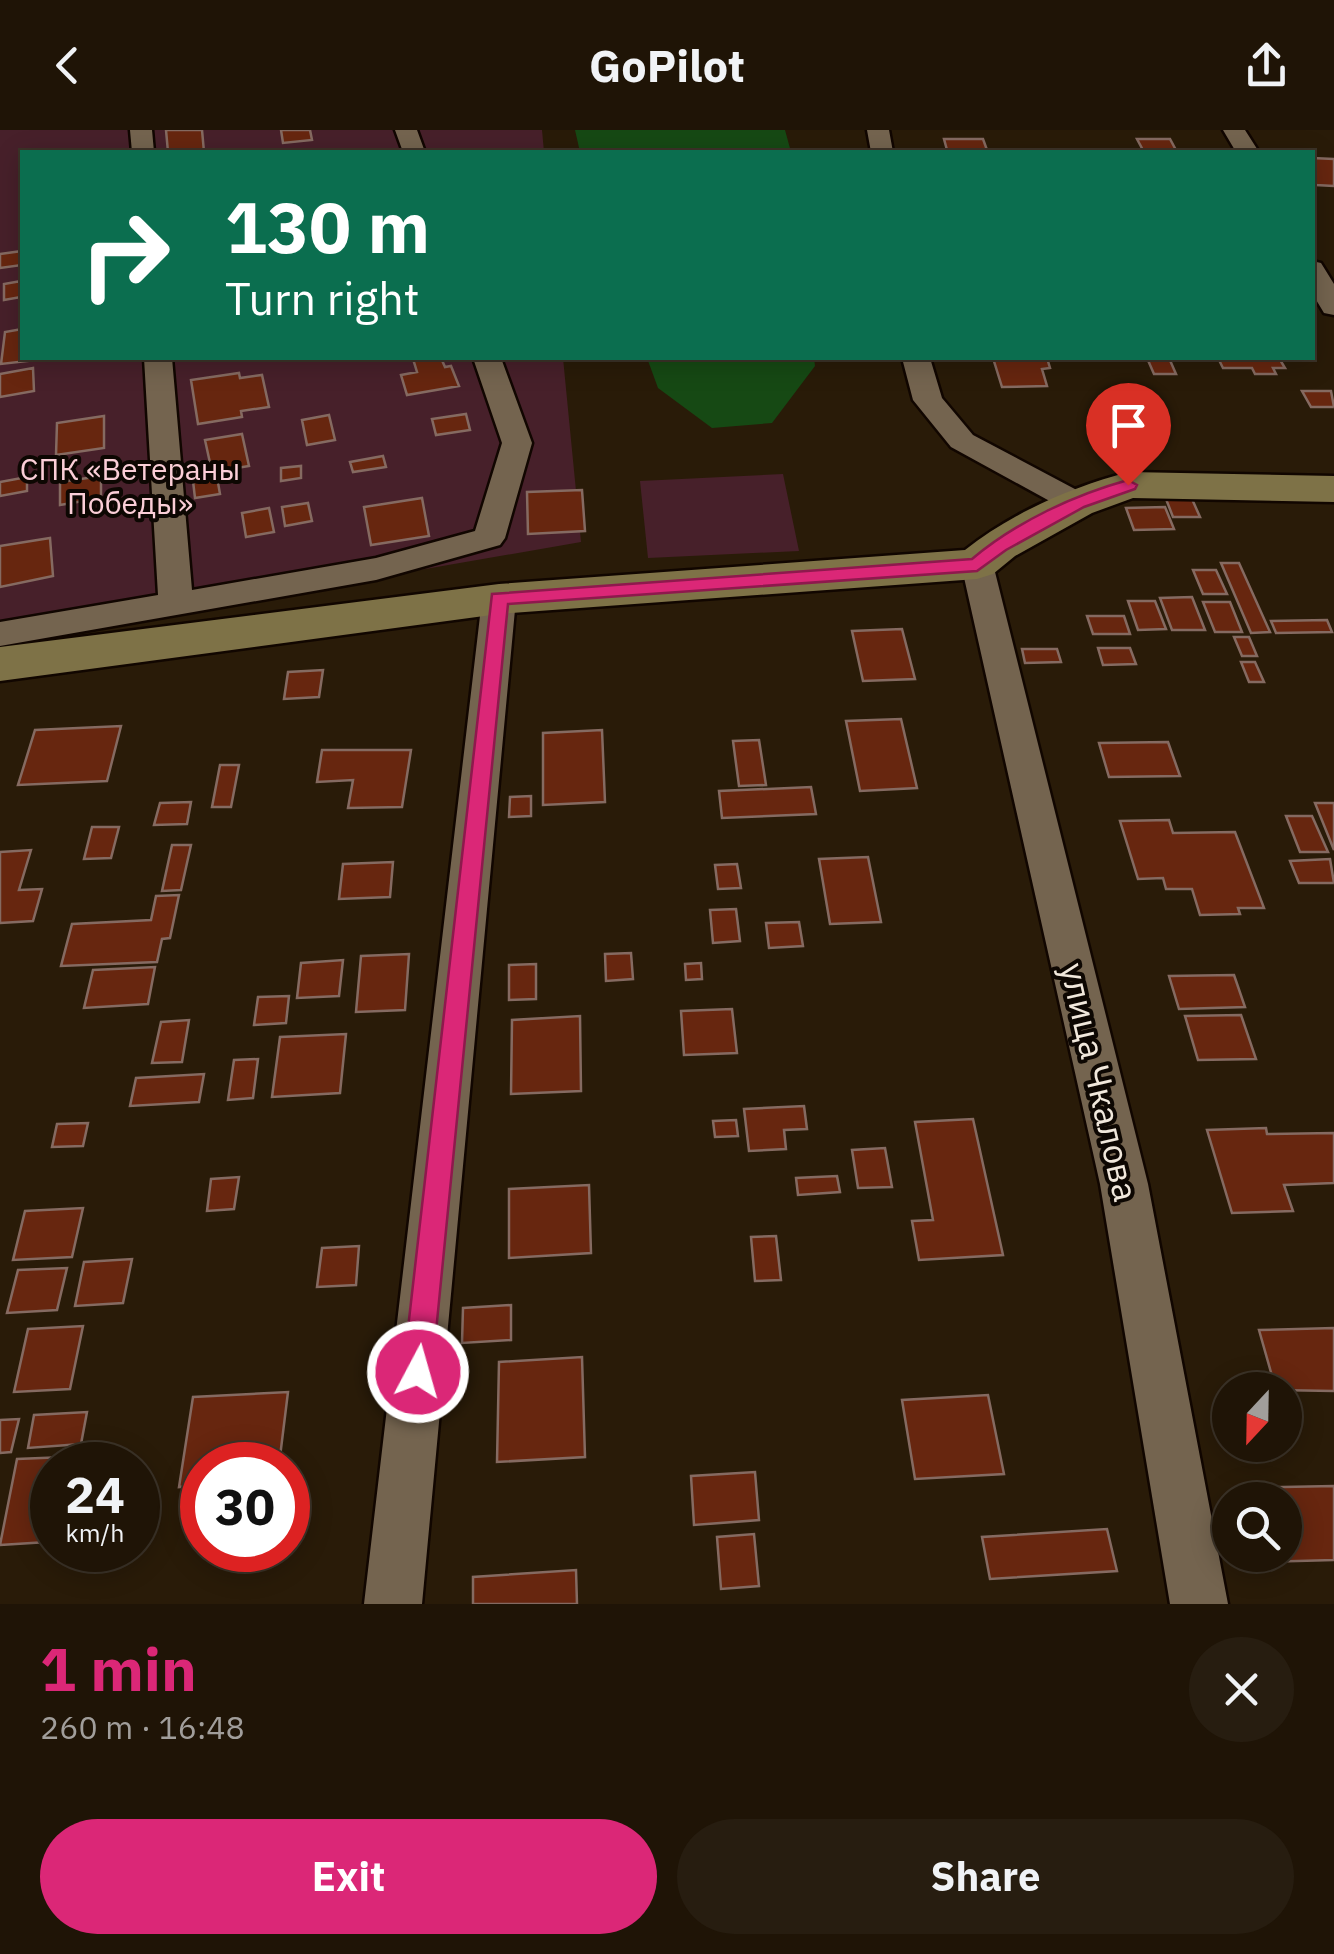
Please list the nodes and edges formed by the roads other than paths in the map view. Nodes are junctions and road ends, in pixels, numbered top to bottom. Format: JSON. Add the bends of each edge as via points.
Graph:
{"nodes":[{"id":1,"x":1315,"y":274,"type":"edge"},
{"id":2,"x":1334,"y":307,"type":"edge"},
{"id":3,"x":158,"y":360,"type":"edge"},
{"id":4,"x":487,"y":360,"type":"edge"},
{"id":5,"x":917,"y":360,"type":"edge"},
{"id":6,"x":1334,"y":489,"type":"edge"},
{"id":7,"x":1077,"y":503,"type":"junction"},
{"id":8,"x":977,"y":564,"type":"junction"},
{"id":9,"x":499,"y":598,"type":"junction"},
{"id":10,"x":176,"y":606,"type":"junction"},
{"id":11,"x":0,"y":634,"type":"edge"},
{"id":12,"x":0,"y":664,"type":"edge"},
{"id":13,"x":393,"y":1604,"type":"edge"},
{"id":14,"x":1199,"y":1604,"type":"edge"}],
"edges":[{"from":1,"to":2,"type":"street"},
{"from":3,"to":10,"type":"street"},
{"from":4,"to":10,"type":"street","via":[[517,442],[490,538],[376,570]]},
{"from":5,"to":7,"type":"street","via":[[928,400],[962,441]]},
{"from":6,"to":7,"type":"street","via":[[1128,485]]},
{"from":7,"to":8,"type":"street"},
{"from":8,"to":9,"type":"street"},
{"from":8,"to":14,"type":"street","name":"улица Чкалова","via":[[1124,1184]]},
{"from":9,"to":12,"type":"street"},
{"from":9,"to":13,"type":"street"},
{"from":10,"to":11,"type":"street"}]}
